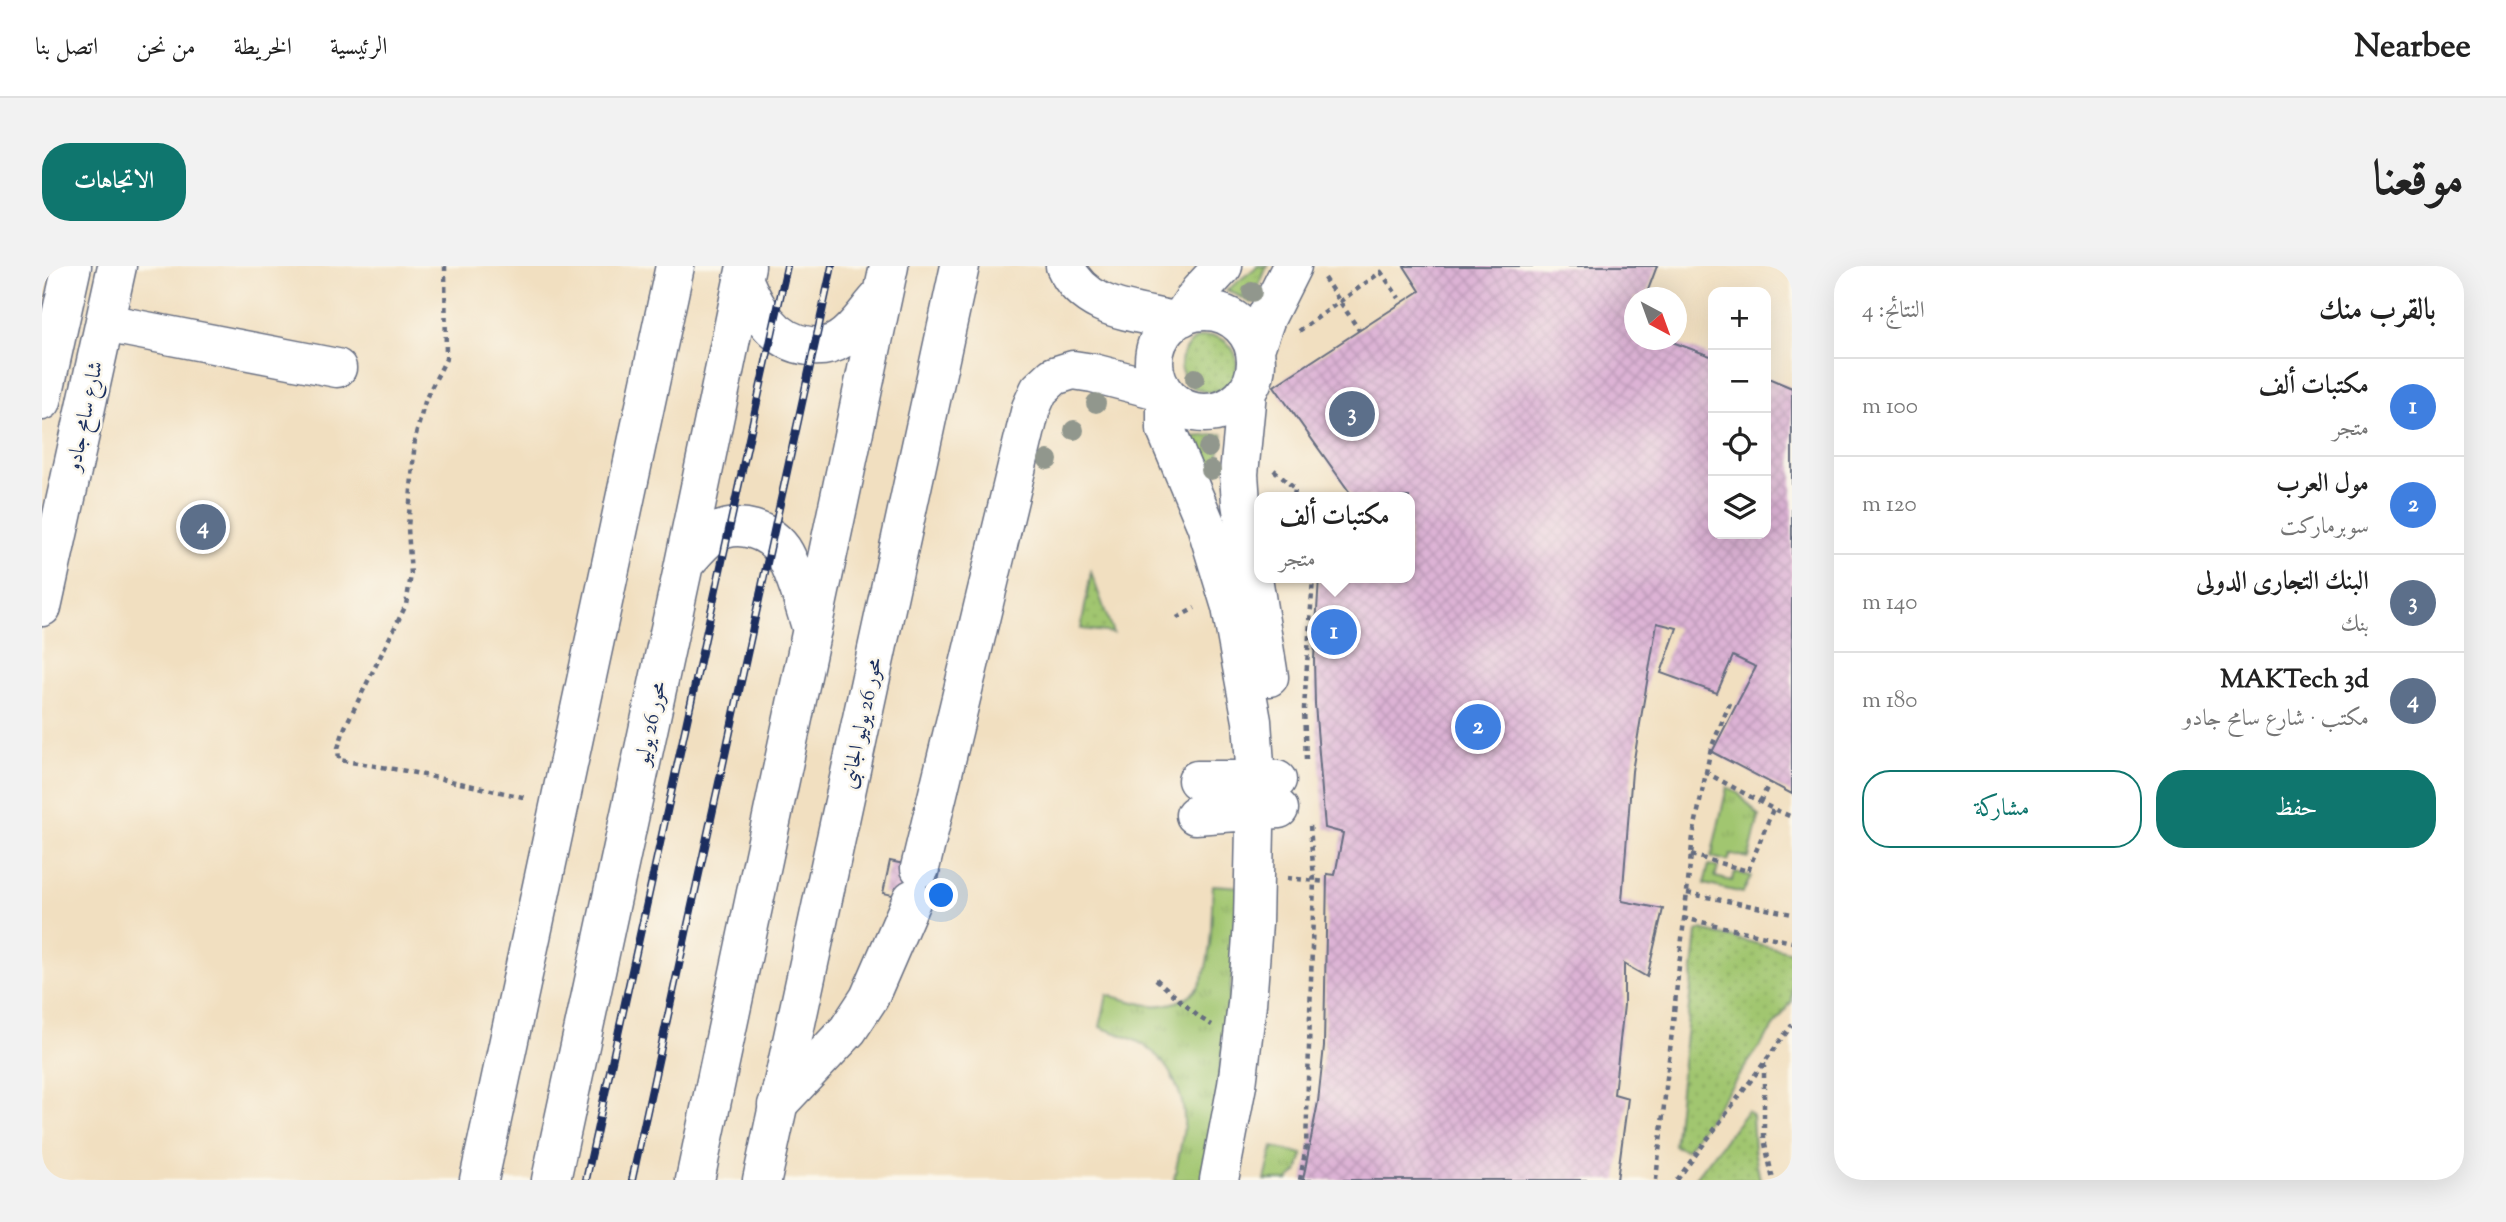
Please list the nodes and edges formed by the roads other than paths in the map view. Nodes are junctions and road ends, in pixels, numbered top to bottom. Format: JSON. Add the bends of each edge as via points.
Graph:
{"nodes":[{"id":1,"x":72,"y":266,"type":"edge"},
{"id":2,"x":117,"y":266,"type":"edge"},
{"id":3,"x":675,"y":266,"type":"edge"},
{"id":4,"x":960,"y":266,"type":"edge"},
{"id":5,"x":1065,"y":266,"type":"edge"},
{"id":6,"x":1223,"y":266,"type":"edge"},
{"id":7,"x":745,"y":272,"type":"edge"},
{"id":8,"x":1308,"y":272,"type":"edge"},
{"id":9,"x":886,"y":279,"type":"edge"},
{"id":10,"x":1178,"y":319,"type":"junction"},
{"id":11,"x":105,"y":324,"type":"junction"},
{"id":12,"x":1255,"y":349,"type":"junction"},
{"id":13,"x":337,"y":368,"type":"dead end"},
{"id":14,"x":1247,"y":392,"type":"junction"},
{"id":15,"x":1164,"y":394,"type":"junction"},
{"id":16,"x":42,"y":401,"type":"edge"},
{"id":17,"x":684,"y":564,"type":"junction"},
{"id":18,"x":42,"y":607,"type":"edge"},
{"id":19,"x":812,"y":630,"type":"junction"},
{"id":20,"x":1281,"y":793,"type":"junction"},
{"id":21,"x":1196,"y":797,"type":"dead end"},
{"id":22,"x":777,"y":1105,"type":"junction"},
{"id":23,"x":479,"y":1180,"type":"edge"},
{"id":24,"x":551,"y":1180,"type":"edge"},
{"id":25,"x":695,"y":1180,"type":"edge"},
{"id":26,"x":762,"y":1180,"type":"edge"},
{"id":27,"x":1219,"y":1180,"type":"edge"},
{"id":28,"x":1237,"y":1180,"type":"edge"}],
"edges":[{"from":1,"to":16,"type":"main road","name":"شارع سامح جادو"},
{"from":2,"to":11,"type":"main road","name":"شارع سامح جادو"},
{"from":3,"to":23,"type":"main road"},
{"from":4,"to":22,"type":"main road","name":"محور 26 يوليو الجانبى"},
{"from":5,"to":10,"type":"main road","via":[[1078,288],[1097,302]]},
{"from":6,"to":10,"type":"main road"},
{"from":7,"to":9,"type":"main road","via":[[763,317],[775,331],[792,343],[813,347],[841,339]]},
{"from":7,"to":17,"type":"main road","name":"محور 26 يوليو"},
{"from":8,"to":12,"type":"main road","via":[[1266,318]]},
{"from":9,"to":19,"type":"main road"},
{"from":10,"to":12,"type":"main road","via":[[1203,311],[1220,313],[1236,321]]},
{"from":10,"to":15,"type":"main road","via":[[1163,332],[1153,362]]},
{"from":11,"to":13,"type":"main road"},
{"from":11,"to":18,"type":"main road","name":"شارع سامح جادو"},
{"from":12,"to":14,"type":"main road","via":[[1256,364]]},
{"from":14,"to":15,"type":"main road","via":[[1227,409],[1201,414],[1188,411]]},
{"from":14,"to":20,"type":"main road","via":[[1239,474],[1241,503],[1268,670]]},
{"from":15,"to":20,"type":"main road","via":[[1166,430],[1206,525],[1231,607],[1252,721]]},
{"from":15,"to":22,"type":"main road","via":[[1073,370],[1054,376],[1039,390],[916,883],[869,998],[848,1030]]},
{"from":17,"to":19,"type":"main road","via":[[718,531],[755,529],[772,538],[784,553]]},
{"from":17,"to":24,"type":"main road","name":"محور 26 يوليو"},
{"from":19,"to":25,"type":"main road"},
{"from":20,"to":21,"type":"main road"},
{"from":20,"to":27,"type":"main road","via":[[1253,923],[1243,1041]]},
{"from":20,"to":28,"type":"main road","via":[[1261,1061]]},
{"from":22,"to":26,"type":"main road","name":"محور 26 يوليو الجانبى"}]}
